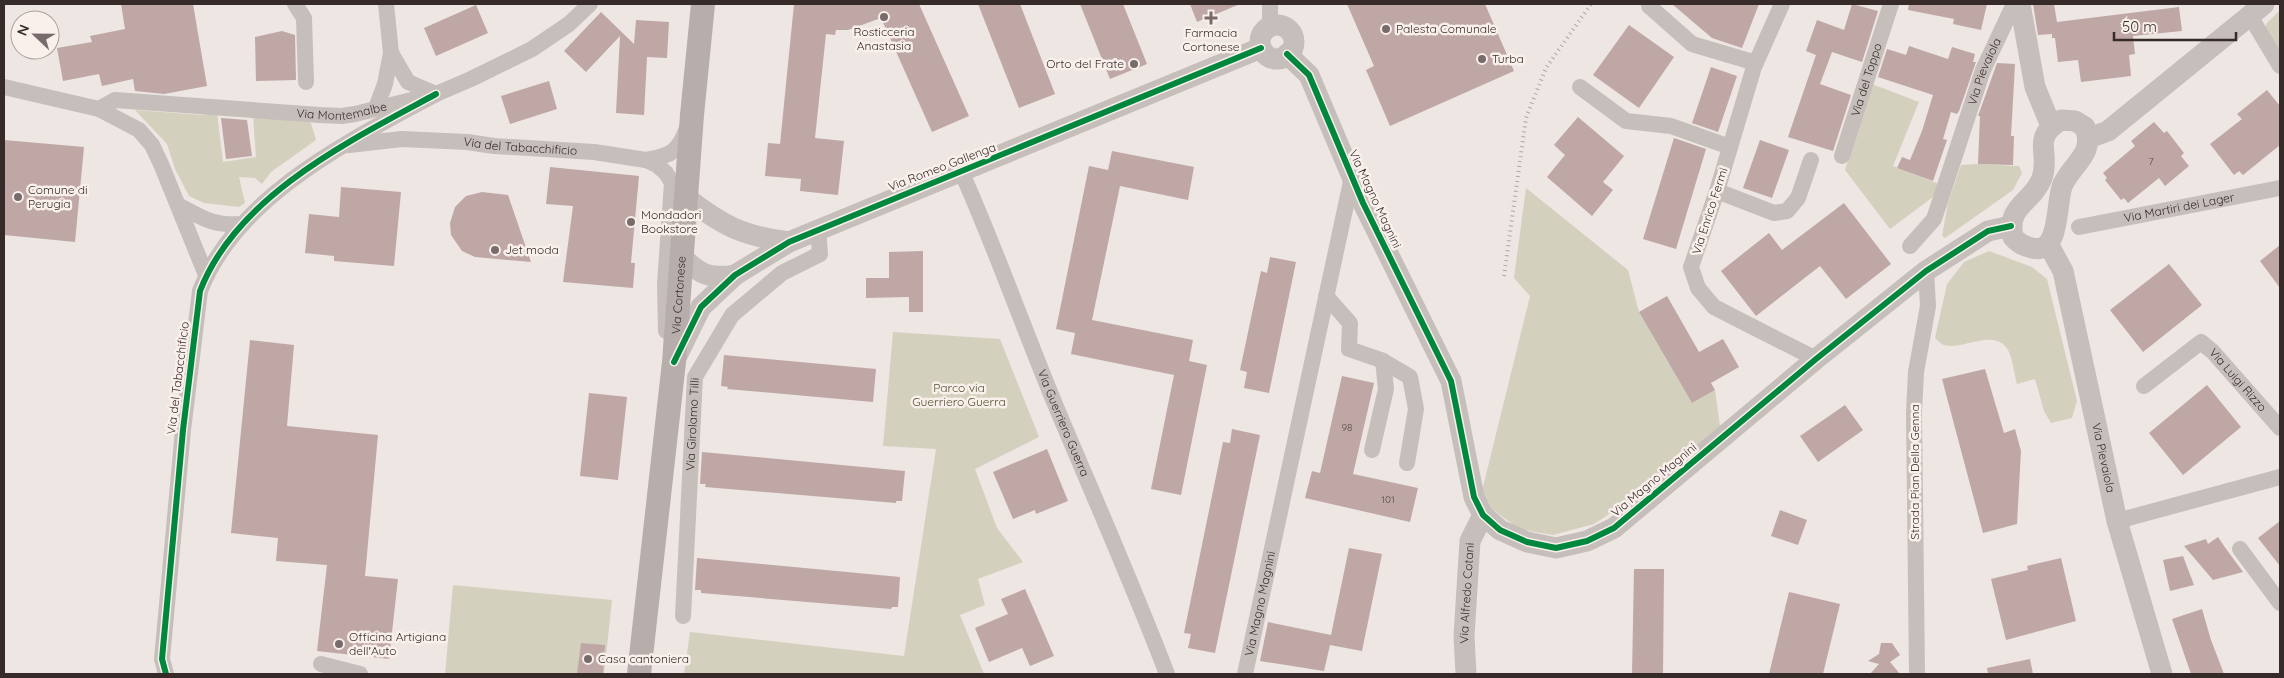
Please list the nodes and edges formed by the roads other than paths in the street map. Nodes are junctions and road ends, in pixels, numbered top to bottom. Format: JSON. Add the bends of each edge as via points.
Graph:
{"nodes":[{"id":1,"x":295,"y":4,"type":"edge"},
{"id":2,"x":386,"y":4,"type":"edge"},
{"id":3,"x":590,"y":4,"type":"edge"},
{"id":4,"x":704,"y":4,"type":"edge"},
{"id":5,"x":1270,"y":4,"type":"edge"},
{"id":6,"x":1782,"y":4,"type":"edge"},
{"id":7,"x":1892,"y":4,"type":"edge"},
{"id":8,"x":2014,"y":4,"type":"edge"},
{"id":9,"x":2020,"y":4,"type":"edge"},
{"id":10,"x":1649,"y":6,"type":"dead end"},
{"id":11,"x":2257,"y":10,"type":"edge"},
{"id":12,"x":1270,"y":26,"type":"junction"},
{"id":13,"x":1261,"y":48,"type":"junction"},
{"id":14,"x":391,"y":53,"type":"junction"},
{"id":15,"x":1287,"y":54,"type":"junction"},
{"id":16,"x":1756,"y":63,"type":"junction"},
{"id":17,"x":2280,"y":66,"type":"edge"},
{"id":18,"x":306,"y":82,"type":"dead end"},
{"id":19,"x":4,"y":87,"type":"edge"},
{"id":20,"x":1580,"y":87,"type":"dead end"},
{"id":21,"x":436,"y":94,"type":"junction"},
{"id":22,"x":376,"y":108,"type":"junction"},
{"id":23,"x":99,"y":109,"type":"junction"},
{"id":24,"x":692,"y":115,"type":"junction"},
{"id":25,"x":2051,"y":126,"type":"junction"},
{"id":26,"x":2089,"y":138,"type":"junction"},
{"id":27,"x":342,"y":146,"type":"junction"},
{"id":28,"x":1730,"y":147,"type":"junction"},
{"id":29,"x":1842,"y":156,"type":"dead end"},
{"id":30,"x":646,"y":160,"type":"junction"},
{"id":31,"x":1811,"y":160,"type":"dead end"},
{"id":32,"x":961,"y":171,"type":"junction"},
{"id":33,"x":1352,"y":177,"type":"junction"},
{"id":34,"x":683,"y":183,"type":"junction"},
{"id":35,"x":2280,"y":188,"type":"edge"},
{"id":36,"x":1717,"y":191,"type":"junction"},
{"id":37,"x":178,"y":205,"type":"junction"},
{"id":38,"x":243,"y":224,"type":"junction"},
{"id":39,"x":2010,"y":226,"type":"junction"},
{"id":40,"x":2079,"y":227,"type":"dead end"},
{"id":41,"x":735,"y":230,"type":"junction"},
{"id":42,"x":818,"y":230,"type":"junction"},
{"id":43,"x":788,"y":242,"type":"junction"},
{"id":44,"x":2048,"y":244,"type":"junction"},
{"id":45,"x":1910,"y":246,"type":"dead end"},
{"id":46,"x":683,"y":258,"type":"junction"},
{"id":47,"x":1926,"y":271,"type":"junction"},
{"id":48,"x":206,"y":275,"type":"junction"},
{"id":49,"x":735,"y":275,"type":"junction"},
{"id":50,"x":1326,"y":296,"type":"junction"},
{"id":51,"x":1816,"y":358,"type":"junction"},
{"id":52,"x":1383,"y":361,"type":"junction"},
{"id":53,"x":674,"y":362,"type":"junction"},
{"id":54,"x":2144,"y":386,"type":"dead end"},
{"id":55,"x":2280,"y":428,"type":"edge"},
{"id":56,"x":1372,"y":450,"type":"dead end"},
{"id":57,"x":1407,"y":463,"type":"dead end"},
{"id":58,"x":2280,"y":476,"type":"edge"},
{"id":59,"x":1483,"y":515,"type":"junction"},
{"id":60,"x":2117,"y":521,"type":"junction"},
{"id":61,"x":2240,"y":549,"type":"dead end"},
{"id":62,"x":2280,"y":603,"type":"edge"},
{"id":63,"x":684,"y":616,"type":"dead end"},
{"id":64,"x":322,"y":664,"type":"dead end"},
{"id":65,"x":166,"y":674,"type":"edge"},
{"id":66,"x":360,"y":674,"type":"edge"},
{"id":67,"x":639,"y":674,"type":"edge"},
{"id":68,"x":1167,"y":674,"type":"edge"},
{"id":69,"x":1245,"y":674,"type":"edge"},
{"id":70,"x":1466,"y":674,"type":"edge"},
{"id":71,"x":1917,"y":674,"type":"edge"},
{"id":72,"x":2162,"y":674,"type":"edge"}],
"edges":[{"from":1,"to":18,"type":"street","via":[[304,18]]},
{"from":2,"to":14,"type":"street"},
{"from":3,"to":21,"type":"street","name":"Via Montemalbe","via":[[569,24],[532,49]]},
{"from":4,"to":24,"type":"main road","name":"Via Cortonese"},
{"from":5,"to":12,"type":"street"},
{"from":6,"to":16,"type":"street","name":"Via Enrico Fermi"},
{"from":7,"to":29,"type":"street","name":"Via del Toppo"},
{"from":8,"to":45,"type":"street","name":"Via Pievaiola","via":[[1983,70],[1934,219]]},
{"from":9,"to":25,"type":"street","via":[[2035,87]]},
{"from":10,"to":16,"type":"street","via":[[1692,44]]},
{"from":11,"to":17,"type":"street"},
{"from":11,"to":26,"type":"street","via":[[2108,131]]},
{"from":12,"to":13,"type":"street","via":[[1262,33]]},
{"from":12,"to":15,"type":"street","via":[[1282,26],[1291,33],[1293,44]]},
{"from":13,"to":15,"type":"street","via":[[1272,58]]},
{"from":13,"to":32,"type":"street","name":"Via Romeo Gallenga"},
{"from":14,"to":21,"type":"street","via":[[408,82]]},
{"from":14,"to":22,"type":"street"},
{"from":15,"to":33,"type":"street","name":"Via Magno Magnini","via":[[1309,75]]},
{"from":16,"to":28,"type":"street","name":"Via Enrico Fermi"},
{"from":19,"to":23,"type":"street"},
{"from":20,"to":28,"type":"street","via":[[1626,121],[1671,126]]},
{"from":21,"to":22,"type":"street","name":"Via Montemalbe"},
{"from":21,"to":27,"type":"street"},
{"from":22,"to":23,"type":"street","name":"Via Montemalbe","via":[[342,116],[115,100]]},
{"from":23,"to":37,"type":"street","via":[[139,130],[155,152]]},
{"from":24,"to":30,"type":"street","name":"Via del Tabacchificio","via":[[682,143],[673,152]]},
{"from":24,"to":34,"type":"main road","name":"Via Cortonese"},
{"from":25,"to":26,"type":"street","via":[[2061,120],[2074,121],[2084,127]]},
{"from":25,"to":39,"type":"street","via":[[2042,145],[2042,177],[2036,190],[2019,206]]},
{"from":26,"to":44,"type":"street","via":[[2086,151],[2058,195],[2057,226]]},
{"from":27,"to":30,"type":"street","name":"Via del Tabacchificio","via":[[402,139],[594,152]]},
{"from":27,"to":38,"type":"street","name":"Via del Tabacchificio","via":[[292,178]]},
{"from":28,"to":36,"type":"street","name":"Via Enrico Fermi"},
{"from":30,"to":34,"type":"street","name":"Via del Tabacchificio"},
{"from":31,"to":36,"type":"street","via":[[1798,198],[1787,211],[1774,213]]},
{"from":32,"to":42,"type":"street","name":"Via Romeo Gallenga"},
{"from":32,"to":68,"type":"street","name":"Via Guerriero Guerra"},
{"from":33,"to":50,"type":"street","name":"Via Magno Magnini"},
{"from":33,"to":59,"type":"street","name":"Via Magno Magnini","via":[[1450,381],[1474,497]]},
{"from":34,"to":41,"type":"street","via":[[704,211]]},
{"from":34,"to":41,"type":"street","via":[[698,187]]},
{"from":34,"to":46,"type":"main road","name":"Via Cortonese"},
{"from":34,"to":53,"type":"street","via":[[665,284],[666,336]]},
{"from":35,"to":40,"type":"street","name":"Via Martiri dei Lager"},
{"from":36,"to":51,"type":"street","name":"Via Enrico Fermi","via":[[1692,267],[1698,288],[1714,307]]},
{"from":37,"to":38,"type":"street","via":[[221,225]]},
{"from":37,"to":48,"type":"street"},
{"from":38,"to":48,"type":"street","name":"Via del Tabacchificio","via":[[223,247]]},
{"from":39,"to":44,"type":"street","via":[[2018,243],[2026,247],[2037,250]]},
{"from":39,"to":47,"type":"street","name":"Via Magno Magnini","via":[[1988,231]]},
{"from":41,"to":43,"type":"street"},
{"from":42,"to":43,"type":"street","name":"Via Romeo Gallenga"},
{"from":42,"to":63,"type":"street","name":"Via Girolamo Tilli","via":[[820,254],[782,273],[732,315],[695,377]]},
{"from":43,"to":49,"type":"street","name":"Via Romeo Gallenga"},
{"from":44,"to":60,"type":"street","name":"Via Pievaiola","via":[[2062,271]]},
{"from":46,"to":49,"type":"street","name":"Via Romeo Gallenga","via":[[705,275],[719,278]]},
{"from":46,"to":53,"type":"main road","name":"Via Cortonese"},
{"from":47,"to":51,"type":"street","name":"Via Magno Magnini"},
{"from":47,"to":71,"type":"street","name":"Strada Pian Della Genna","via":[[1928,306],[1916,372],[1914,412]]},
{"from":48,"to":65,"type":"street","name":"Via del Tabacchificio","via":[[200,291],[184,421],[162,659]]},
{"from":49,"to":53,"type":"street","name":"Via Romeo Gallenga","via":[[701,307]]},
{"from":50,"to":52,"type":"street","via":[[1350,324],[1349,349]]},
{"from":50,"to":69,"type":"street","name":"Via Magno Magnini"},
{"from":51,"to":59,"type":"street","name":"Via Magno Magnini","via":[[1614,528],[1587,541],[1556,548],[1527,542],[1500,530]]},
{"from":52,"to":56,"type":"street","via":[[1386,389]]},
{"from":52,"to":57,"type":"street","via":[[1410,377],[1416,409]]},
{"from":53,"to":67,"type":"main road","name":"Via Cortonese"},
{"from":54,"to":55,"type":"street","name":"Via Luigi Rizzo","via":[[2201,342]]},
{"from":58,"to":60,"type":"street"},
{"from":59,"to":70,"type":"street","name":"Via Alfredo Cotani","via":[[1470,542],[1464,636]]},
{"from":60,"to":72,"type":"street","name":"Via Pievaiola"},
{"from":61,"to":62,"type":"street"},
{"from":64,"to":66,"type":"street"}]}
